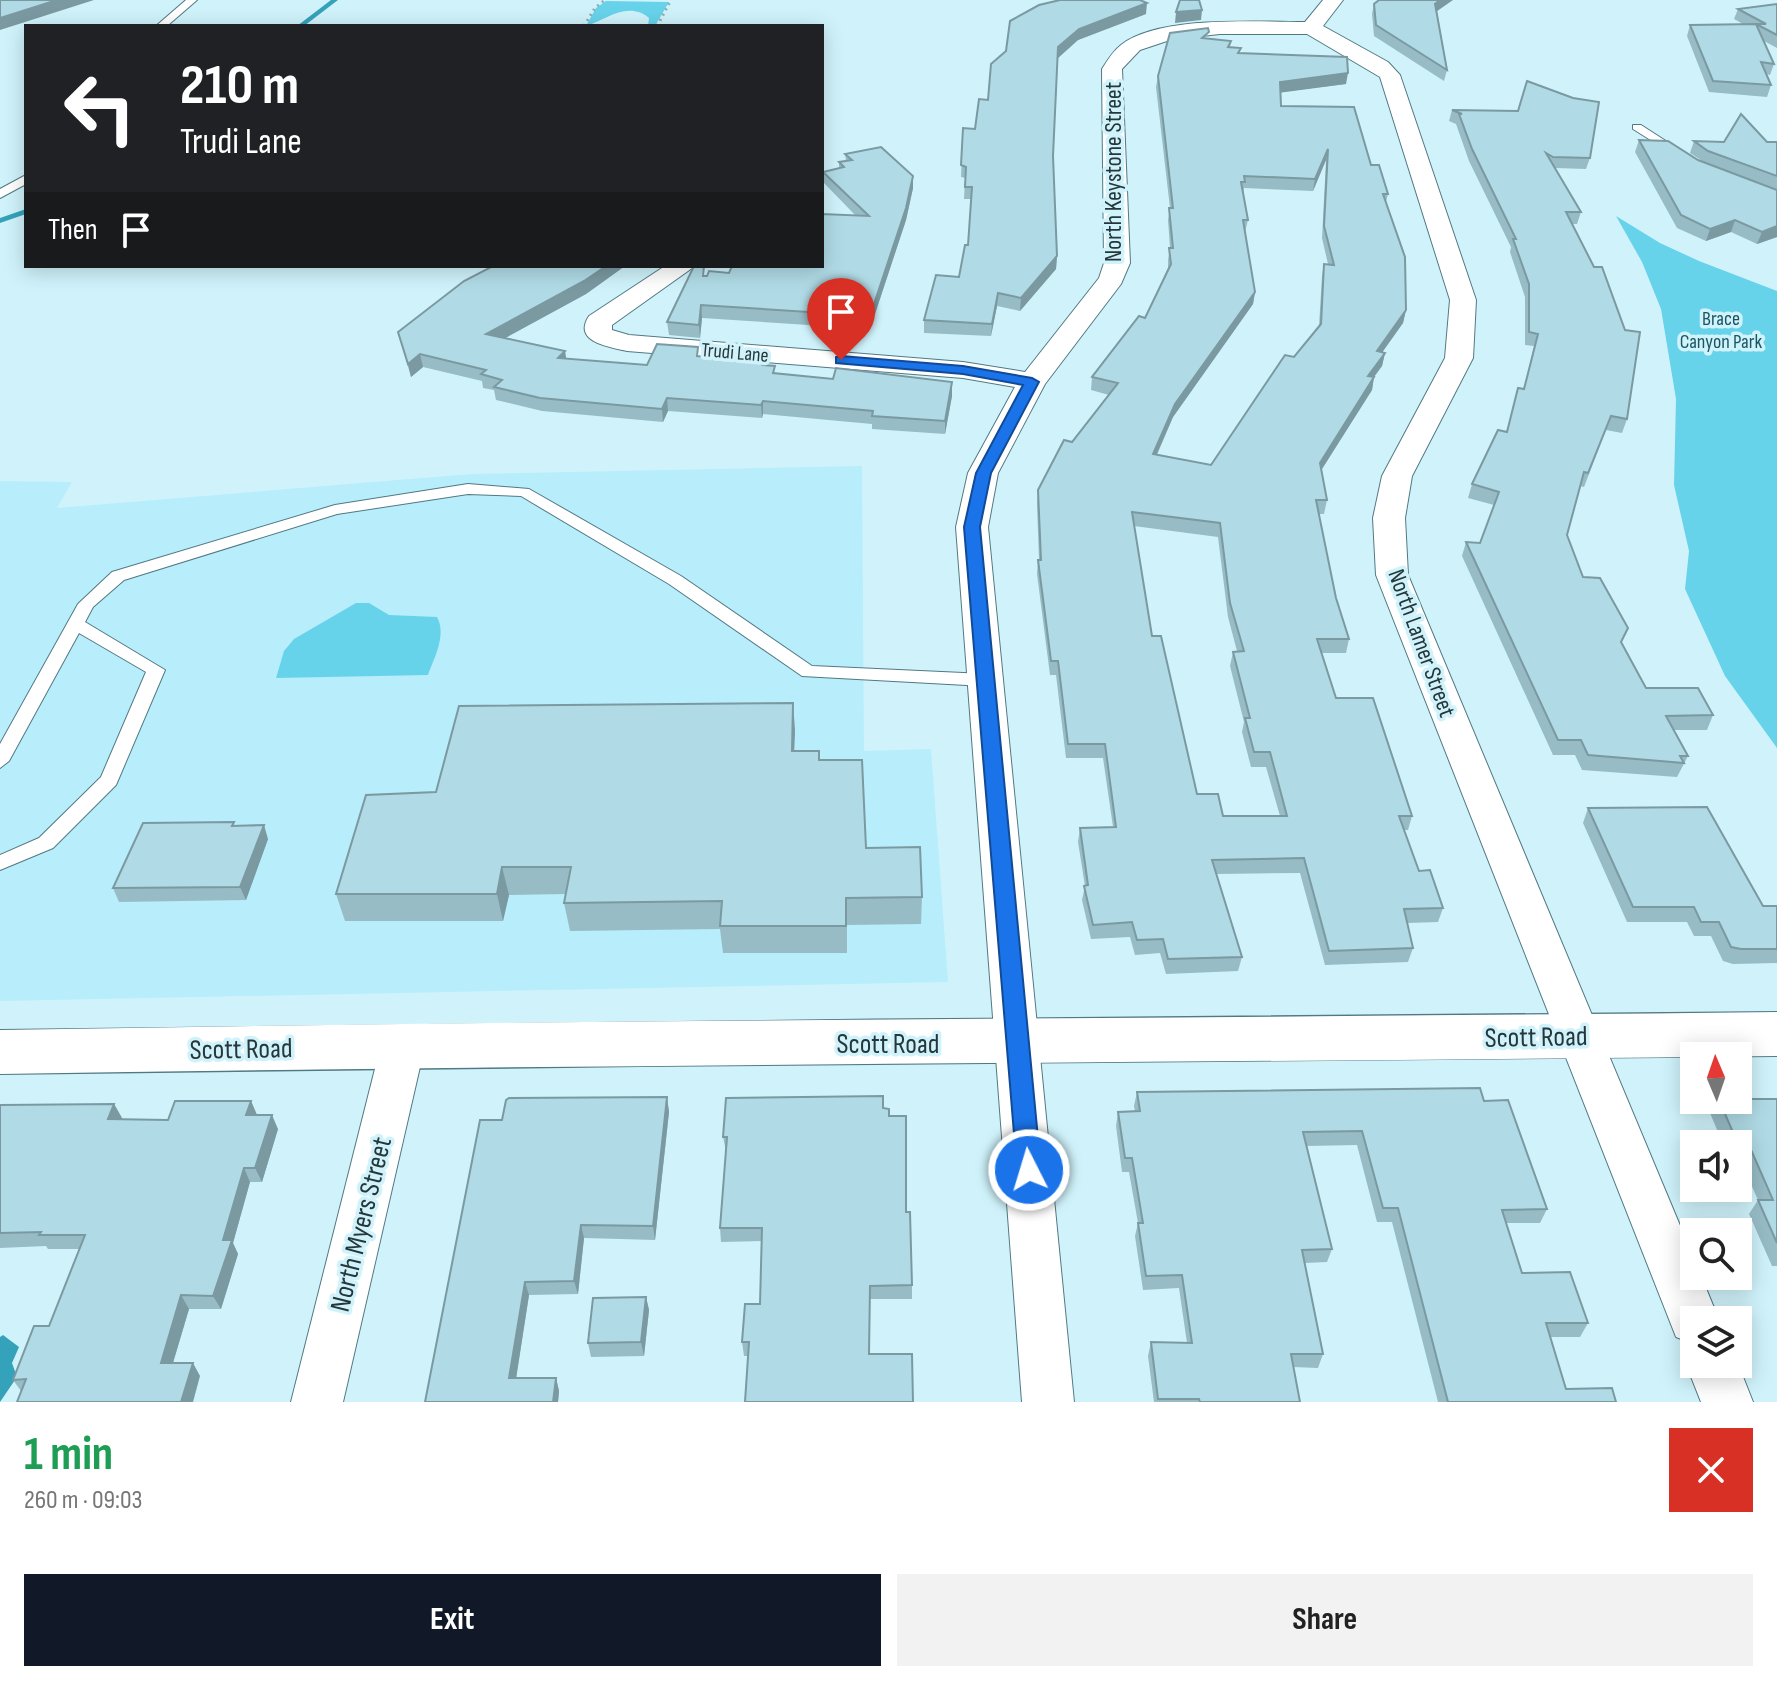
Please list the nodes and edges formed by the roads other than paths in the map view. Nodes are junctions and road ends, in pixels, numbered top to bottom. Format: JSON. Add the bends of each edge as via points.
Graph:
{"nodes":[{"id":1,"x":192,"y":0,"type":"edge"},
{"id":2,"x":1333,"y":0,"type":"edge"},
{"id":3,"x":163,"y":24,"type":"edge"},
{"id":4,"x":1311,"y":28,"type":"junction"},
{"id":5,"x":1637,"y":127,"type":"dead end"},
{"id":6,"x":1690,"y":161,"type":"edge"},
{"id":7,"x":24,"y":180,"type":"edge"},
{"id":8,"x":0,"y":194,"type":"edge"},
{"id":9,"x":679,"y":268,"type":"edge"},
{"id":10,"x":1032,"y":382,"type":"junction"},
{"id":11,"x":75,"y":624,"type":"junction"},
{"id":12,"x":985,"y":680,"type":"junction"},
{"id":13,"x":0,"y":761,"type":"edge"},
{"id":14,"x":0,"y":863,"type":"edge"},
{"id":15,"x":1777,"y":1034,"type":"edge"},
{"id":16,"x":1579,"y":1035,"type":"junction"},
{"id":17,"x":1019,"y":1043,"type":"junction"},
{"id":18,"x":403,"y":1045,"type":"junction"},
{"id":19,"x":0,"y":1052,"type":"edge"},
{"id":20,"x":1688,"y":1306,"type":"edge"},
{"id":21,"x":1718,"y":1378,"type":"edge"},
{"id":22,"x":317,"y":1402,"type":"edge"},
{"id":23,"x":1048,"y":1402,"type":"edge"},
{"id":24,"x":1727,"y":1402,"type":"edge"}],
"edges":[{"from":1,"to":3,"type":"lane"},
{"from":2,"to":4,"type":"street"},
{"from":4,"to":10,"type":"street","name":"North Keystone Street","via":[[1199,31],[1131,47],[1120,57],[1112,69],[1117,263],[1112,279]]},
{"from":4,"to":16,"type":"street","name":"North Lamer Street","via":[[1390,75],[1463,300],[1459,358],[1397,476],[1389,518],[1392,575]]},
{"from":5,"to":6,"type":"lane"},
{"from":7,"to":8,"type":"lane"},
{"from":9,"to":10,"type":"street","name":"Trudi Lane","via":[[598,322],[599,335],[627,343],[963,370]]},
{"from":10,"to":12,"type":"street","name":"North Keystone Street","via":[[983,473],[972,527]]},
{"from":11,"to":12,"type":"lane","via":[[86,604],[118,576],[335,510],[468,489],[524,492],[675,580],[808,672]]},
{"from":11,"to":13,"type":"lane"},
{"from":11,"to":14,"type":"lane","via":[[156,670],[109,780],[46,843]]},
{"from":12,"to":17,"type":"street","name":"North Keystone Street"},
{"from":15,"to":16,"type":"street","name":"Scott Road"},
{"from":16,"to":17,"type":"street","name":"Scott Road"},
{"from":16,"to":20,"type":"street","name":"North Lamer Street"},
{"from":17,"to":18,"type":"street","name":"Scott Road"},
{"from":17,"to":23,"type":"street","name":"North Keystone Street"},
{"from":18,"to":19,"type":"street","name":"Scott Road"},
{"from":18,"to":22,"type":"street","name":"North Myers Street"},
{"from":21,"to":24,"type":"street"}]}
